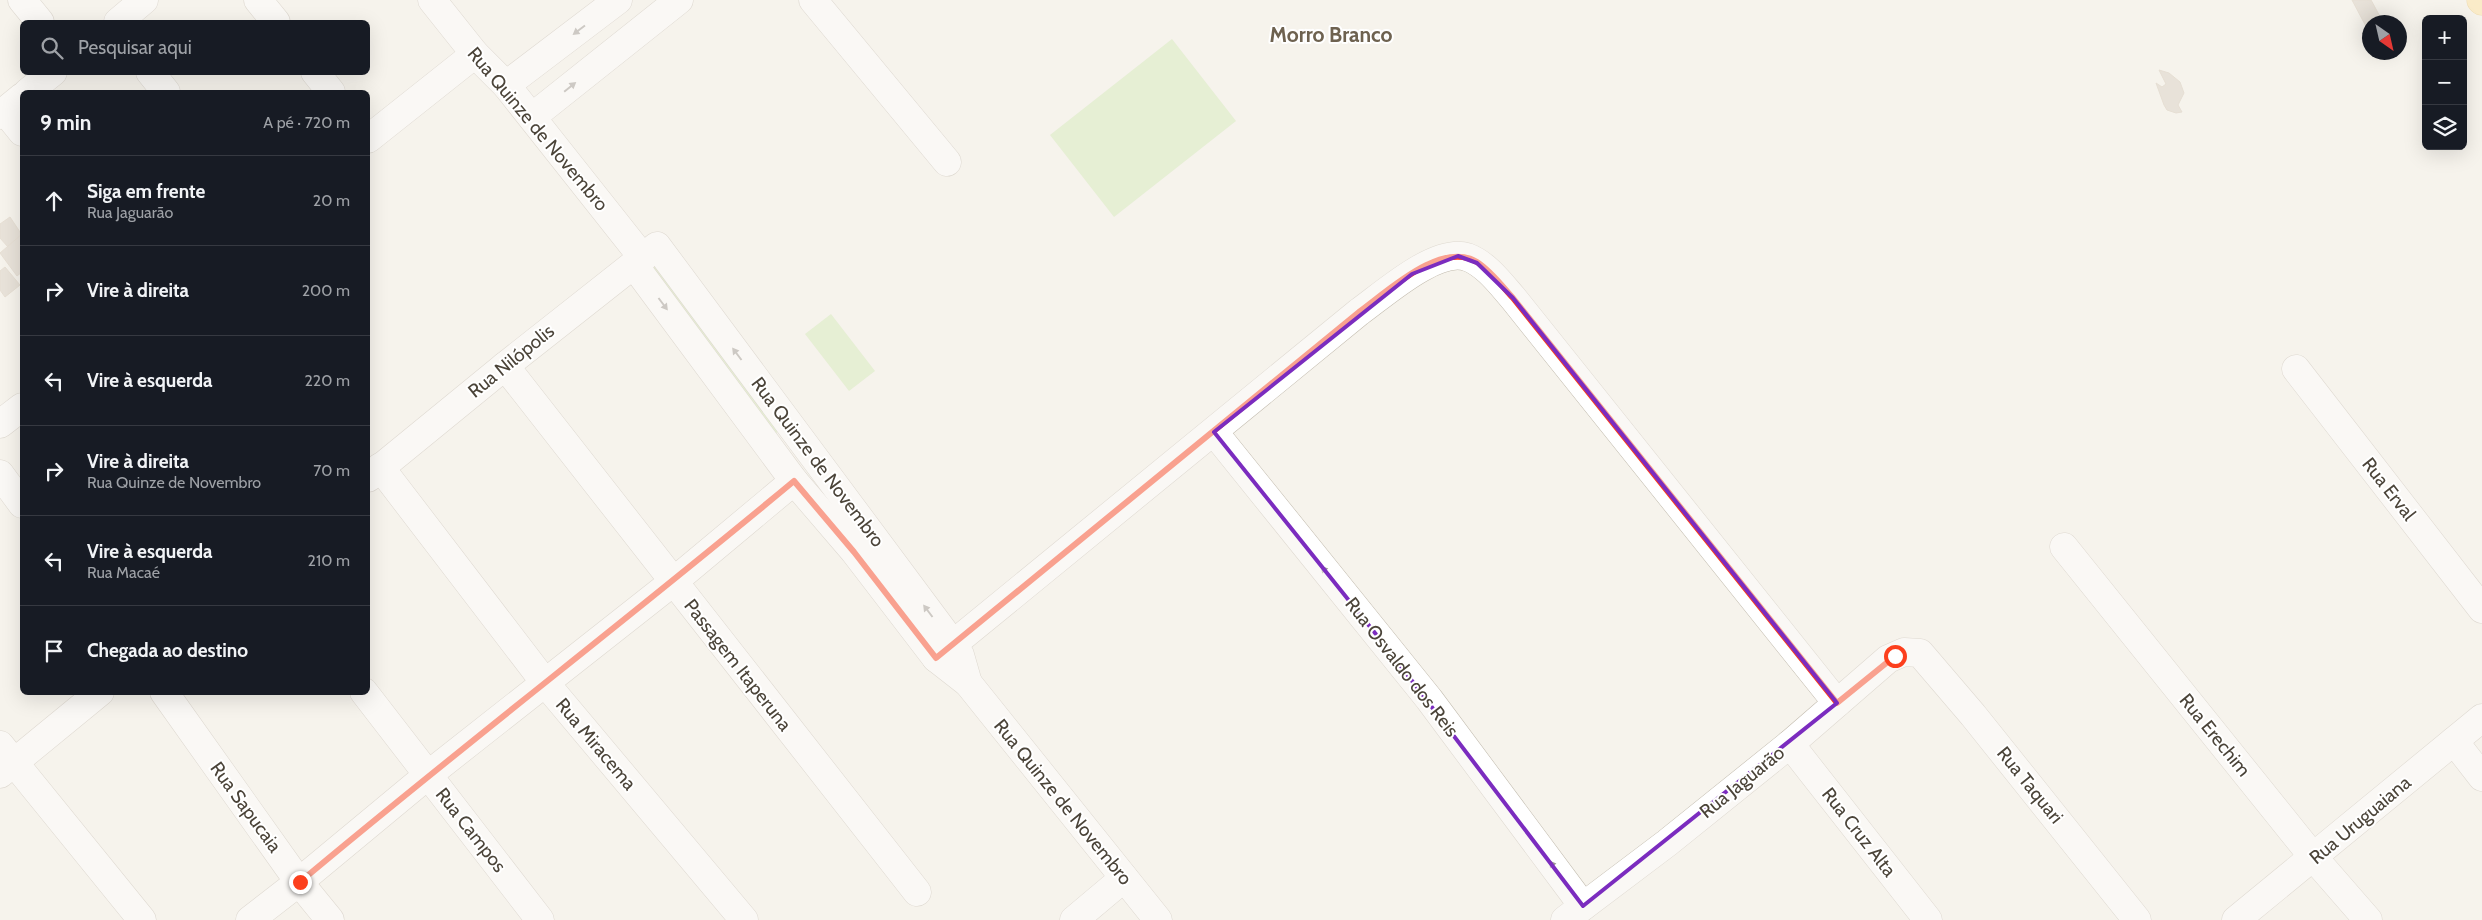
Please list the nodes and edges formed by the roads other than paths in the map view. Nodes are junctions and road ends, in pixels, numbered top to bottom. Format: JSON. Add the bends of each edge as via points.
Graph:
{"nodes":[{"id":1,"x":22,"y":0,"type":"edge"},
{"id":2,"x":144,"y":0,"type":"edge"},
{"id":3,"x":258,"y":0,"type":"edge"},
{"id":4,"x":432,"y":0,"type":"edge"},
{"id":5,"x":679,"y":0,"type":"edge"},
{"id":6,"x":813,"y":0,"type":"edge"},
{"id":7,"x":606,"y":4,"type":"edge"},
{"id":8,"x":38,"y":20,"type":"edge"},
{"id":9,"x":120,"y":20,"type":"edge"},
{"id":10,"x":274,"y":20,"type":"edge"},
{"id":11,"x":475,"y":54,"type":"junction"},
{"id":12,"x":49,"y":75,"type":"edge"},
{"id":13,"x":152,"y":75,"type":"edge"},
{"id":14,"x":317,"y":75,"type":"edge"},
{"id":15,"x":506,"y":85,"type":"junction"},
{"id":16,"x":30,"y":90,"type":"edge"},
{"id":17,"x":164,"y":90,"type":"edge"},
{"id":18,"x":329,"y":90,"type":"edge"},
{"id":19,"x":9,"y":108,"type":"edge"},
{"id":20,"x":532,"y":117,"type":"junction"},
{"id":21,"x":20,"y":128,"type":"edge"},
{"id":22,"x":370,"y":137,"type":"edge"},
{"id":23,"x":947,"y":162,"type":"dead end"},
{"id":24,"x":644,"y":256,"type":"junction"},
{"id":25,"x":505,"y":366,"type":"junction"},
{"id":26,"x":2296,"y":369,"type":"dead end"},
{"id":27,"x":20,"y":409,"type":"edge"},
{"id":28,"x":0,"y":424,"type":"edge"},
{"id":29,"x":1214,"y":432,"type":"junction"},
{"id":30,"x":798,"y":436,"type":"junction"},
{"id":31,"x":774,"y":454,"type":"junction"},
{"id":32,"x":374,"y":473,"type":"edge"},
{"id":33,"x":0,"y":474,"type":"edge"},
{"id":34,"x":794,"y":481,"type":"junction"},
{"id":35,"x":20,"y":501,"type":"edge"},
{"id":36,"x":2064,"y":547,"type":"dead end"},
{"id":37,"x":673,"y":582,"type":"junction"},
{"id":38,"x":2482,"y":609,"type":"edge"},
{"id":39,"x":944,"y":651,"type":"junction"},
{"id":40,"x":1920,"y":653,"type":"joint"},
{"id":41,"x":546,"y":684,"type":"junction"},
{"id":42,"x":96,"y":695,"type":"edge"},
{"id":43,"x":166,"y":695,"type":"edge"},
{"id":44,"x":366,"y":695,"type":"edge"},
{"id":45,"x":1837,"y":703,"type":"junction"},
{"id":46,"x":2482,"y":718,"type":"edge"},
{"id":47,"x":2454,"y":741,"type":"junction"},
{"id":48,"x":1790,"y":744,"type":"junction"},
{"id":49,"x":5,"y":761,"type":"edge"},
{"id":50,"x":428,"y":775,"type":"junction"},
{"id":51,"x":2482,"y":777,"type":"edge"},
{"id":52,"x":2314,"y":858,"type":"junction"},
{"id":53,"x":1124,"y":878,"type":"junction"},
{"id":54,"x":300,"y":882,"type":"junction"},
{"id":55,"x":917,"y":892,"type":"dead end"},
{"id":56,"x":1574,"y":913,"type":"edge"},
{"id":57,"x":142,"y":920,"type":"edge"},
{"id":58,"x":250,"y":920,"type":"edge"},
{"id":59,"x":330,"y":920,"type":"edge"},
{"id":60,"x":540,"y":920,"type":"edge"},
{"id":61,"x":744,"y":920,"type":"edge"},
{"id":62,"x":1074,"y":920,"type":"edge"},
{"id":63,"x":1158,"y":920,"type":"edge"},
{"id":64,"x":1928,"y":920,"type":"edge"},
{"id":65,"x":2136,"y":920,"type":"edge"},
{"id":66,"x":2236,"y":920,"type":"edge"},
{"id":67,"x":2368,"y":920,"type":"edge"}],
"edges":[{"from":1,"to":8,"type":"street"},
{"from":2,"to":9,"type":"street"},
{"from":3,"to":10,"type":"street"},
{"from":4,"to":11,"type":"street","name":"Rua Quinze de Novembro"},
{"from":20,"to":5,"type":"street","one_way":true},
{"from":6,"to":23,"type":"street"},
{"from":7,"to":15,"type":"street","one_way":true},
{"from":11,"to":15,"type":"street","name":"Rua Quinze de Novembro"},
{"from":11,"to":22,"type":"street"},
{"from":12,"to":16,"type":"street"},
{"from":13,"to":17,"type":"street"},
{"from":14,"to":18,"type":"street"},
{"from":15,"to":20,"type":"street","name":"Rua Quinze de Novembro"},
{"from":19,"to":21,"type":"street"},
{"from":20,"to":24,"type":"street","name":"Rua Quinze de Novembro"},
{"from":24,"to":25,"type":"street","name":"Rua Nilópolis"},
{"from":30,"to":24,"type":"street","name":"Rua Quinze de Novembro","one_way":true},
{"from":24,"to":31,"type":"street","name":"Rua Quinze de Novembro","one_way":true},
{"from":25,"to":32,"type":"street","name":"Rua Nilópolis"},
{"from":25,"to":37,"type":"street","name":"Passagem Itaperuna"},
{"from":26,"to":38,"type":"street","name":"Rua Erval"},
{"from":27,"to":28,"type":"street"},
{"from":29,"to":39,"type":"street"},
{"from":29,"to":45,"type":"street","via":[[1359,312],[1397,285],[1449,256],[1477,263],[1513,298]]},
{"from":56,"to":29,"type":"street","name":"Rua Osvaldo dos Reis","one_way":true,"via":[[1428,699]]},
{"from":30,"to":31,"type":"street"},
{"from":39,"to":30,"type":"street","name":"Rua Quinze de Novembro","one_way":true},
{"from":31,"to":34,"type":"street","name":"Rua Quinze de Novembro"},
{"from":32,"to":41,"type":"street","name":"Rua Miracema"},
{"from":33,"to":35,"type":"street"},
{"from":34,"to":37,"type":"street"},
{"from":34,"to":39,"type":"street","name":"Rua Quinze de Novembro"},
{"from":36,"to":52,"type":"street","name":"Rua Erechim"},
{"from":37,"to":41,"type":"street"},
{"from":37,"to":55,"type":"street","name":"Passagem Itaperuna"},
{"from":39,"to":53,"type":"street","name":"Rua Quinze de Novembro"},
{"from":40,"to":45,"type":"street","name":"Rua Jaguarão","via":[[1904,652],[1888,659]]},
{"from":40,"to":65,"type":"street","name":"Rua Taquari"},
{"from":41,"to":50,"type":"street"},
{"from":41,"to":61,"type":"street","name":"Rua Miracema"},
{"from":42,"to":49,"type":"street"},
{"from":43,"to":54,"type":"street","name":"Rua Sapucaia"},
{"from":44,"to":50,"type":"street","name":"Rua Campos"},
{"from":45,"to":48,"type":"street","name":"Rua Jaguarão"},
{"from":46,"to":47,"type":"street","name":"Rua Uruguaiana"},
{"from":47,"to":51,"type":"street"},
{"from":47,"to":52,"type":"street","name":"Rua Uruguaiana"},
{"from":48,"to":56,"type":"street","name":"Rua Jaguarão","via":[[1667,844]]},
{"from":48,"to":64,"type":"street","name":"Rua Cruz Alta"},
{"from":49,"to":57,"type":"street"},
{"from":50,"to":54,"type":"street"},
{"from":50,"to":60,"type":"street","name":"Rua Campos"},
{"from":52,"to":66,"type":"street","name":"Rua Uruguaiana"},
{"from":52,"to":67,"type":"street","name":"Rua Erechim"},
{"from":53,"to":62,"type":"street"},
{"from":53,"to":63,"type":"street","name":"Rua Quinze de Novembro"},
{"from":54,"to":58,"type":"street"},
{"from":54,"to":59,"type":"street","name":"Rua Sapucaia"}]}
